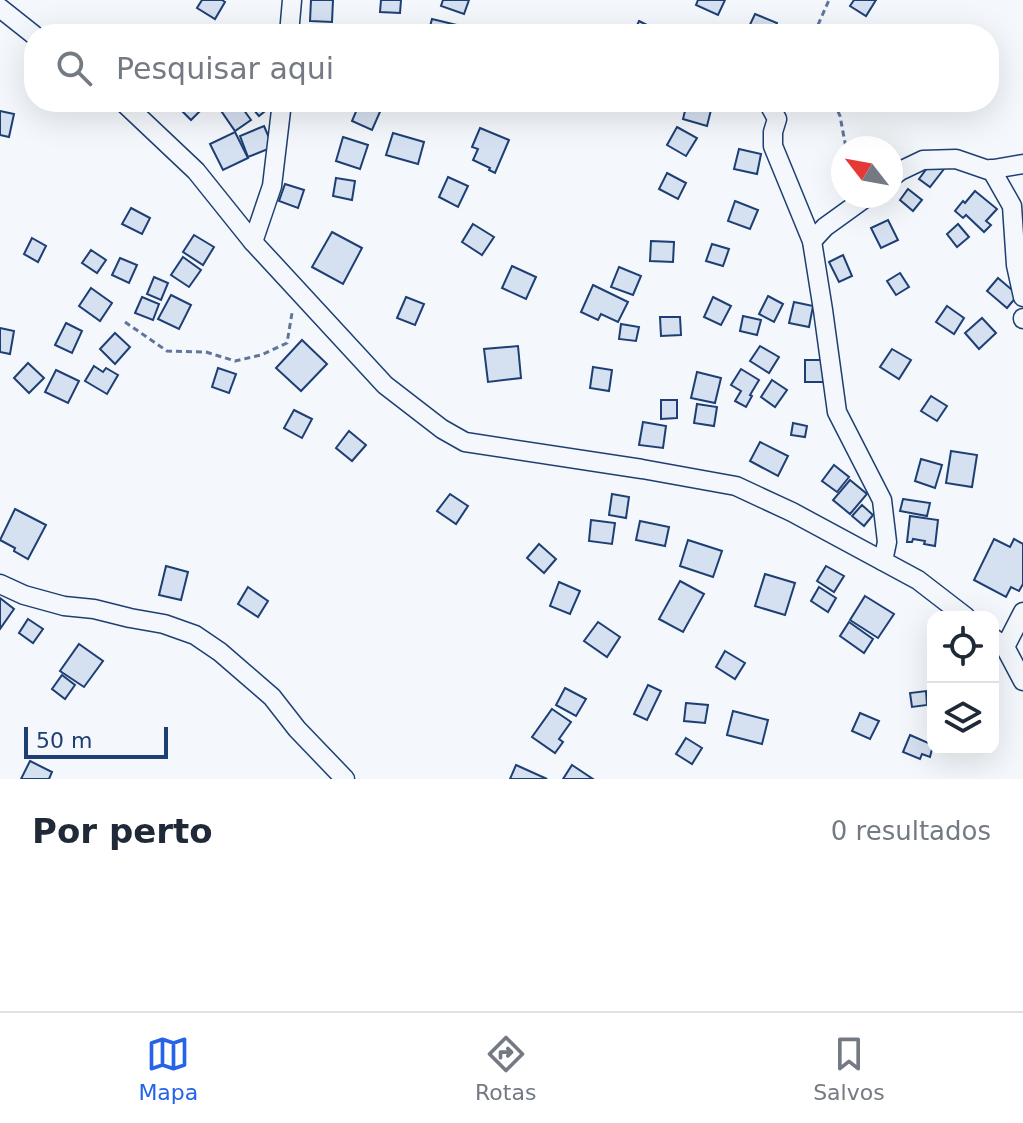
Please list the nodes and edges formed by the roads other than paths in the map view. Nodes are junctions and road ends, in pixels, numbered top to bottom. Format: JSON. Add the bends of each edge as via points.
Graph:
{"nodes":[{"id":1,"x":292,"y":0,"type":"edge"},
{"id":2,"x":0,"y":8,"type":"edge"},
{"id":3,"x":290,"y":24,"type":"edge"},
{"id":4,"x":24,"y":27,"type":"edge"},
{"id":5,"x":134,"y":112,"type":"edge"},
{"id":6,"x":281,"y":112,"type":"edge"},
{"id":7,"x":773,"y":112,"type":"edge"},
{"id":8,"x":1023,"y":164,"type":"edge"},
{"id":9,"x":991,"y":169,"type":"junction"},
{"id":10,"x":903,"y":170,"type":"edge"},
{"id":11,"x":851,"y":208,"type":"edge"},
{"id":12,"x":812,"y":241,"type":"junction"},
{"id":13,"x":253,"y":242,"type":"junction"},
{"id":14,"x":1023,"y":297,"type":"edge"},
{"id":15,"x":883,"y":561,"type":"junction"},
{"id":16,"x":0,"y":584,"type":"edge"},
{"id":17,"x":958,"y":611,"type":"edge"},
{"id":18,"x":1023,"y":612,"type":"edge"},
{"id":19,"x":999,"y":643,"type":"edge"},
{"id":20,"x":1023,"y":681,"type":"edge"},
{"id":21,"x":345,"y":779,"type":"edge"}],
"edges":[{"from":1,"to":3,"type":"street"},
{"from":2,"to":4,"type":"street"},
{"from":5,"to":13,"type":"street","via":[[196,171]]},
{"from":6,"to":13,"type":"street","via":[[272,186]]},
{"from":7,"to":12,"type":"street","via":[[773,146]]},
{"from":8,"to":9,"type":"street"},
{"from":9,"to":10,"type":"street","via":[[956,159],[923,160]]},
{"from":9,"to":14,"type":"street","via":[[1012,206]]},
{"from":11,"to":12,"type":"street"},
{"from":12,"to":15,"type":"street","via":[[837,412],[882,500],[887,542]]},
{"from":13,"to":15,"type":"street","via":[[385,385],[465,442],[736,486]]},
{"from":15,"to":17,"type":"street"},
{"from":16,"to":21,"type":"street","via":[[64,606],[164,624],[195,635],[272,697]]},
{"from":18,"to":19,"type":"street"},
{"from":19,"to":20,"type":"street"}]}
